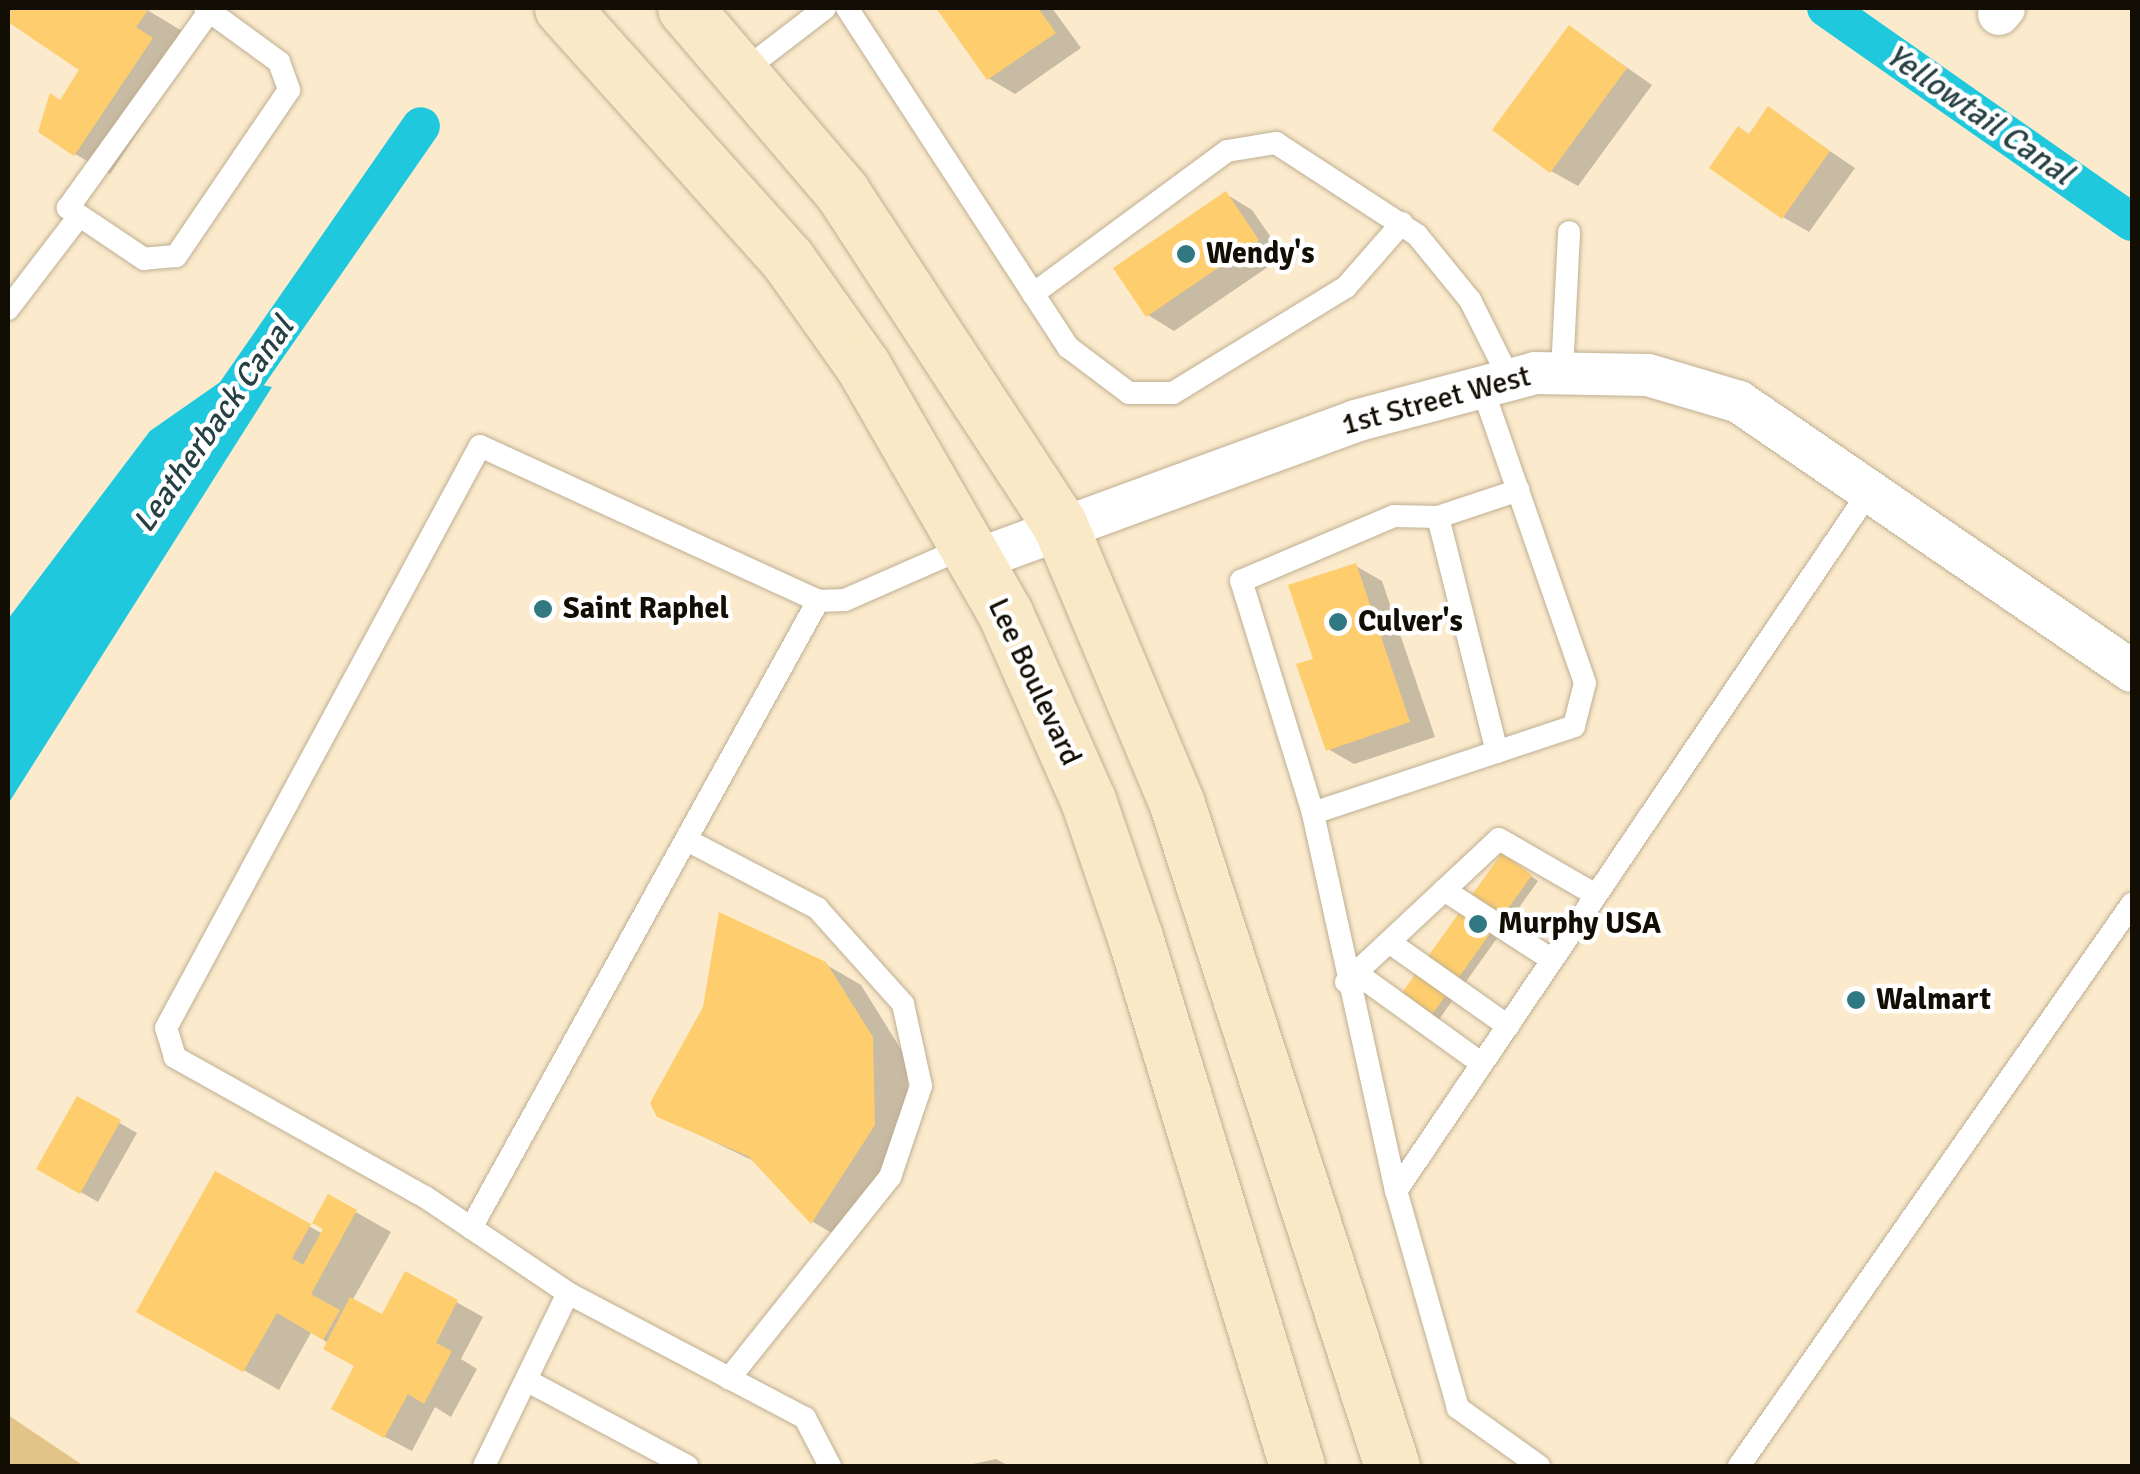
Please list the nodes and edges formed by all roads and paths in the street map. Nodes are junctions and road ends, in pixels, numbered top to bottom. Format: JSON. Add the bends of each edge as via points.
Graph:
{"nodes":[{"id":1,"x":562,"y":8,"type":"edge"},
{"id":2,"x":685,"y":8,"type":"edge"},
{"id":3,"x":825,"y":8,"type":"edge"},
{"id":4,"x":847,"y":8,"type":"edge"},
{"id":5,"x":206,"y":10,"type":"edge"},
{"id":6,"x":742,"y":72,"type":"junction"},
{"id":7,"x":80,"y":216,"type":"junction"},
{"id":8,"x":1402,"y":223,"type":"junction"},
{"id":9,"x":1569,"y":232,"type":"dead end"},
{"id":10,"x":1033,"y":294,"type":"junction"},
{"id":11,"x":8,"y":310,"type":"edge"},
{"id":12,"x":1562,"y":372,"type":"junction"},
{"id":13,"x":1496,"y":383,"type":"junction"},
{"id":14,"x":1870,"y":489,"type":"junction"},
{"id":15,"x":1519,"y":490,"type":"junction"},
{"id":16,"x":1438,"y":516,"type":"junction"},
{"id":17,"x":1058,"y":523,"type":"junction"},
{"id":18,"x":972,"y":553,"type":"junction"},
{"id":19,"x":818,"y":601,"type":"junction"},
{"id":20,"x":2132,"y":671,"type":"edge"},
{"id":21,"x":1497,"y":752,"type":"junction"},
{"id":22,"x":1314,"y":812,"type":"junction"},
{"id":23,"x":687,"y":840,"type":"junction"},
{"id":24,"x":1444,"y":890,"type":"junction"},
{"id":25,"x":1596,"y":895,"type":"junction"},
{"id":26,"x":2132,"y":904,"type":"edge"},
{"id":27,"x":1389,"y":942,"type":"junction"},
{"id":28,"x":1552,"y":960,"type":"junction"},
{"id":29,"x":1351,"y":978,"type":"junction"},
{"id":30,"x":1508,"y":1026,"type":"junction"},
{"id":31,"x":1482,"y":1064,"type":"junction"},
{"id":32,"x":1396,"y":1192,"type":"junction"},
{"id":33,"x":471,"y":1228,"type":"junction"},
{"id":34,"x":568,"y":1293,"type":"junction"},
{"id":35,"x":729,"y":1379,"type":"junction"},
{"id":36,"x":526,"y":1380,"type":"junction"},
{"id":37,"x":831,"y":1462,"type":"edge"},
{"id":38,"x":484,"y":1466,"type":"edge"},
{"id":39,"x":687,"y":1466,"type":"edge"},
{"id":40,"x":1296,"y":1466,"type":"edge"},
{"id":41,"x":1392,"y":1466,"type":"edge"},
{"id":42,"x":1539,"y":1466,"type":"edge"},
{"id":43,"x":1739,"y":1466,"type":"edge"}],
"edges":[{"from":1,"to":18,"type":"main road","name":"Lee Boulevard","via":[[788,260]]},
{"from":2,"to":6,"type":"main road"},
{"from":3,"to":6,"type":"lane"},
{"from":4,"to":10,"type":"lane"},
{"from":5,"to":7,"type":"lane","via":[[68,208]]},
{"from":5,"to":7,"type":"lane","via":[[279,62],[289,90],[176,256],[144,259]]},
{"from":6,"to":17,"type":"main road","via":[[937,328]]},
{"from":7,"to":11,"type":"lane"},
{"from":8,"to":10,"type":"lane","via":[[1302,152],[1246,146]]},
{"from":8,"to":10,"type":"lane","via":[[1346,287],[1173,393],[1129,393],[1106,381],[1068,347]]},
{"from":8,"to":13,"type":"lane","via":[[1470,300]]},
{"from":9,"to":12,"type":"lane"},
{"from":12,"to":13,"type":"street","name":"1st Street West"},
{"from":12,"to":14,"type":"street","name":"1st Street West","via":[[1698,386]]},
{"from":13,"to":15,"type":"lane"},
{"from":13,"to":17,"type":"street","name":"1st Street West","via":[[1244,456]]},
{"from":14,"to":20,"type":"street","name":"1st Street West"},
{"from":14,"to":25,"type":"lane"},
{"from":15,"to":16,"type":"lane"},
{"from":15,"to":21,"type":"lane","via":[[1585,683],[1574,726]]},
{"from":16,"to":21,"type":"lane"},
{"from":16,"to":22,"type":"lane","via":[[1394,516],[1241,581]]},
{"from":17,"to":18,"type":"street","name":"1st Street West"},
{"from":17,"to":41,"type":"main road","via":[[1178,804]]},
{"from":18,"to":19,"type":"lane","via":[[846,600]]},
{"from":18,"to":40,"type":"main road","name":"Lee Boulevard","via":[[1088,800]]},
{"from":19,"to":23,"type":"lane"},
{"from":19,"to":33,"type":"lane","via":[[480,446],[166,1028],[175,1056]]},
{"from":21,"to":22,"type":"lane"},
{"from":22,"to":29,"type":"lane"},
{"from":23,"to":33,"type":"lane"},
{"from":23,"to":35,"type":"lane","via":[[817,908],[903,1004],[921,1086],[890,1177]]},
{"from":24,"to":25,"type":"lane","via":[[1499,838]]},
{"from":24,"to":27,"type":"lane"},
{"from":24,"to":28,"type":"lane"},
{"from":25,"to":28,"type":"lane"},
{"from":26,"to":43,"type":"lane"},
{"from":27,"to":29,"type":"lane"},
{"from":27,"to":30,"type":"lane"},
{"from":28,"to":30,"type":"lane"},
{"from":29,"to":31,"type":"lane"},
{"from":29,"to":32,"type":"lane"},
{"from":30,"to":31,"type":"lane"},
{"from":31,"to":32,"type":"lane"},
{"from":32,"to":42,"type":"lane","via":[[1458,1408]]},
{"from":33,"to":34,"type":"lane"},
{"from":34,"to":35,"type":"lane"},
{"from":34,"to":36,"type":"lane"},
{"from":35,"to":37,"type":"lane","via":[[805,1418]]},
{"from":36,"to":38,"type":"lane"},
{"from":36,"to":39,"type":"lane"}]}
